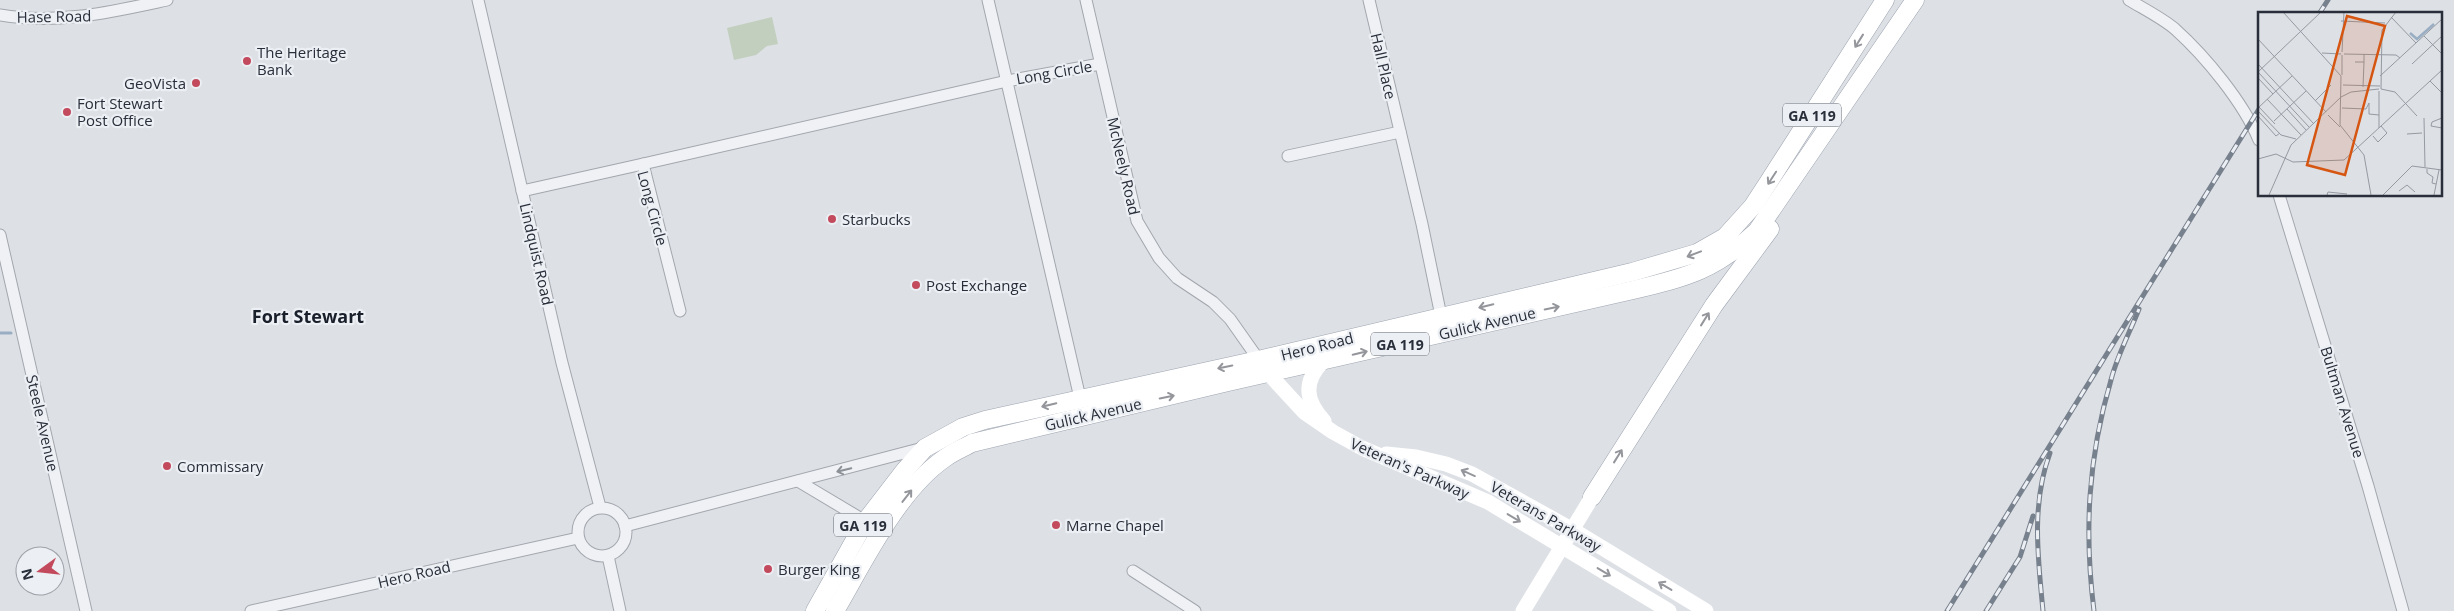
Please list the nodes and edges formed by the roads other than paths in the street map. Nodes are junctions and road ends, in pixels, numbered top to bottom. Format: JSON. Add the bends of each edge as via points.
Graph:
{"nodes":[{"id":1,"x":167,"y":0,"type":"edge"},
{"id":2,"x":478,"y":0,"type":"edge"},
{"id":3,"x":988,"y":0,"type":"edge"},
{"id":4,"x":1086,"y":0,"type":"edge"},
{"id":5,"x":1369,"y":0,"type":"edge"},
{"id":6,"x":1885,"y":0,"type":"edge"},
{"id":7,"x":1916,"y":0,"type":"edge"},
{"id":8,"x":2129,"y":0,"type":"edge"},
{"id":9,"x":0,"y":15,"type":"edge"},
{"id":10,"x":1100,"y":64,"type":"junction"},
{"id":11,"x":1007,"y":81,"type":"junction"},
{"id":12,"x":1400,"y":132,"type":"junction"},
{"id":13,"x":1821,"y":138,"type":"junction"},
{"id":14,"x":2258,"y":138,"type":"edge"},
{"id":15,"x":1288,"y":156,"type":"dead end"},
{"id":16,"x":643,"y":164,"type":"junction"},
{"id":17,"x":522,"y":192,"type":"junction"},
{"id":18,"x":2279,"y":196,"type":"edge"},
{"id":19,"x":0,"y":235,"type":"edge"},
{"id":20,"x":680,"y":311,"type":"dead end"},
{"id":21,"x":1441,"y":316,"type":"junction"},
{"id":22,"x":1323,"y":361,"type":"junction"},
{"id":23,"x":1264,"y":367,"type":"junction"},
{"id":24,"x":1080,"y":398,"type":"junction"},
{"id":25,"x":1333,"y":432,"type":"junction"},
{"id":26,"x":925,"y":448,"type":"junction"},
{"id":27,"x":1374,"y":453,"type":"junction"},
{"id":28,"x":798,"y":481,"type":"junction"},
{"id":29,"x":1592,"y":497,"type":"joint"},
{"id":30,"x":600,"y":507,"type":"junction"},
{"id":31,"x":865,"y":522,"type":"junction"},
{"id":32,"x":625,"y":526,"type":"junction"},
{"id":33,"x":1572,"y":530,"type":"junction"},
{"id":34,"x":883,"y":531,"type":"junction"},
{"id":35,"x":578,"y":538,"type":"junction"},
{"id":36,"x":1563,"y":547,"type":"junction"},
{"id":37,"x":608,"y":556,"type":"junction"},
{"id":38,"x":1133,"y":571,"type":"dead end"},
{"id":39,"x":86,"y":611,"type":"edge"},
{"id":40,"x":251,"y":611,"type":"edge"},
{"id":41,"x":620,"y":611,"type":"edge"},
{"id":42,"x":815,"y":611,"type":"edge"},
{"id":43,"x":835,"y":611,"type":"edge"},
{"id":44,"x":1195,"y":611,"type":"edge"},
{"id":45,"x":1522,"y":611,"type":"edge"},
{"id":46,"x":1669,"y":611,"type":"edge"},
{"id":47,"x":1706,"y":611,"type":"edge"},
{"id":48,"x":2403,"y":611,"type":"edge"}],
"edges":[{"from":1,"to":9,"type":"street","name":"Hase Road","via":[[97,16],[17,18]]},
{"from":2,"to":17,"type":"street","name":"Lindquist Road"},
{"from":3,"to":11,"type":"street"},
{"from":4,"to":10,"type":"street","name":"McNeely Road"},
{"from":5,"to":12,"type":"street","name":"Hall Place"},
{"from":6,"to":21,"type":"main road","name":"Hero Road","number":"GA 119","one_way":true,"via":[[1753,206],[1714,245],[1681,259]]},
{"from":7,"to":13,"type":"main road","name":"Gulick Avenue","number":"GA 119"},
{"from":8,"to":14,"type":"street","via":[[2174,28],[2190,45],[2235,99]]},
{"from":10,"to":11,"type":"street","name":"Long Circle"},
{"from":10,"to":23,"type":"street","name":"McNeely Road","via":[[1133,206],[1147,242],[1177,278],[1213,302],[1230,319]]},
{"from":11,"to":16,"type":"street","name":"Long Circle"},
{"from":11,"to":24,"type":"street"},
{"from":12,"to":15,"type":"street"},
{"from":12,"to":21,"type":"street","name":"Hall Place"},
{"from":22,"to":13,"type":"main road","name":"Gulick Avenue","number":"GA 119","one_way":true,"via":[[1677,280],[1706,269],[1734,252],[1757,231]]},
{"from":29,"to":13,"type":"main road","one_way":true,"via":[[1714,305],[1768,233],[1809,166]]},
{"from":16,"to":17,"type":"street","name":"Long Circle"},
{"from":16,"to":20,"type":"street","name":"Long Circle"},
{"from":17,"to":30,"type":"street","name":"Lindquist Road"},
{"from":18,"to":48,"type":"street","name":"Bultman Avenue"},
{"from":19,"to":39,"type":"street","name":"Steele Avenue"},
{"from":21,"to":23,"type":"main road","name":"Hero Road","number":"GA 119"},
{"from":22,"to":23,"type":"main road","name":"Gulick Avenue","number":"GA 119"},
{"from":22,"to":25,"type":"main road","via":[[1309,379],[1308,394],[1316,413]]},
{"from":23,"to":24,"type":"main road","name":"Hero Road","number":"GA 119","one_way":true},
{"from":23,"to":25,"type":"main road","name":"Veteran's Parkway","via":[[1304,412]]},
{"from":34,"to":23,"type":"main road","name":"Gulick Avenue","number":"GA 119","one_way":true,"via":[[918,482],[944,458],[972,443]]},
{"from":24,"to":26,"type":"main road","name":"Hero Road","number":"GA 119","one_way":true,"via":[[963,427]]},
{"from":25,"to":27,"type":"main road","name":"Veteran's Parkway"},
{"from":26,"to":28,"type":"street","one_way":true},
{"from":26,"to":31,"type":"main road","number":"GA 119"},
{"from":33,"to":27,"type":"main road","name":"Veterans Parkway","one_way":true,"via":[[1472,474],[1416,457]]},
{"from":27,"to":36,"type":"main road","name":"Veteran's Parkway","one_way":true,"via":[[1488,502]]},
{"from":28,"to":31,"type":"street"},
{"from":28,"to":32,"type":"street"},
{"from":29,"to":33,"type":"main road"},
{"from":30,"to":32,"type":"street","via":[[617,512]]},
{"from":30,"to":35,"type":"street","via":[[582,517]]},
{"from":31,"to":34,"type":"street"},
{"from":31,"to":42,"type":"main road","number":"GA 119"},
{"from":32,"to":37,"type":"street","via":[[625,539],[619,550]]},
{"from":33,"to":36,"type":"main road"},
{"from":47,"to":33,"type":"main road","name":"Veterans Parkway","one_way":true},
{"from":34,"to":43,"type":"main road","name":"Gulick Avenue","number":"GA 119"},
{"from":35,"to":37,"type":"street","via":[[589,553]]},
{"from":35,"to":40,"type":"street","name":"Hero Road"},
{"from":36,"to":45,"type":"main road"},
{"from":36,"to":46,"type":"main road","name":"Veterans Parkway","one_way":true},
{"from":37,"to":41,"type":"street"},
{"from":38,"to":44,"type":"street"}]}
